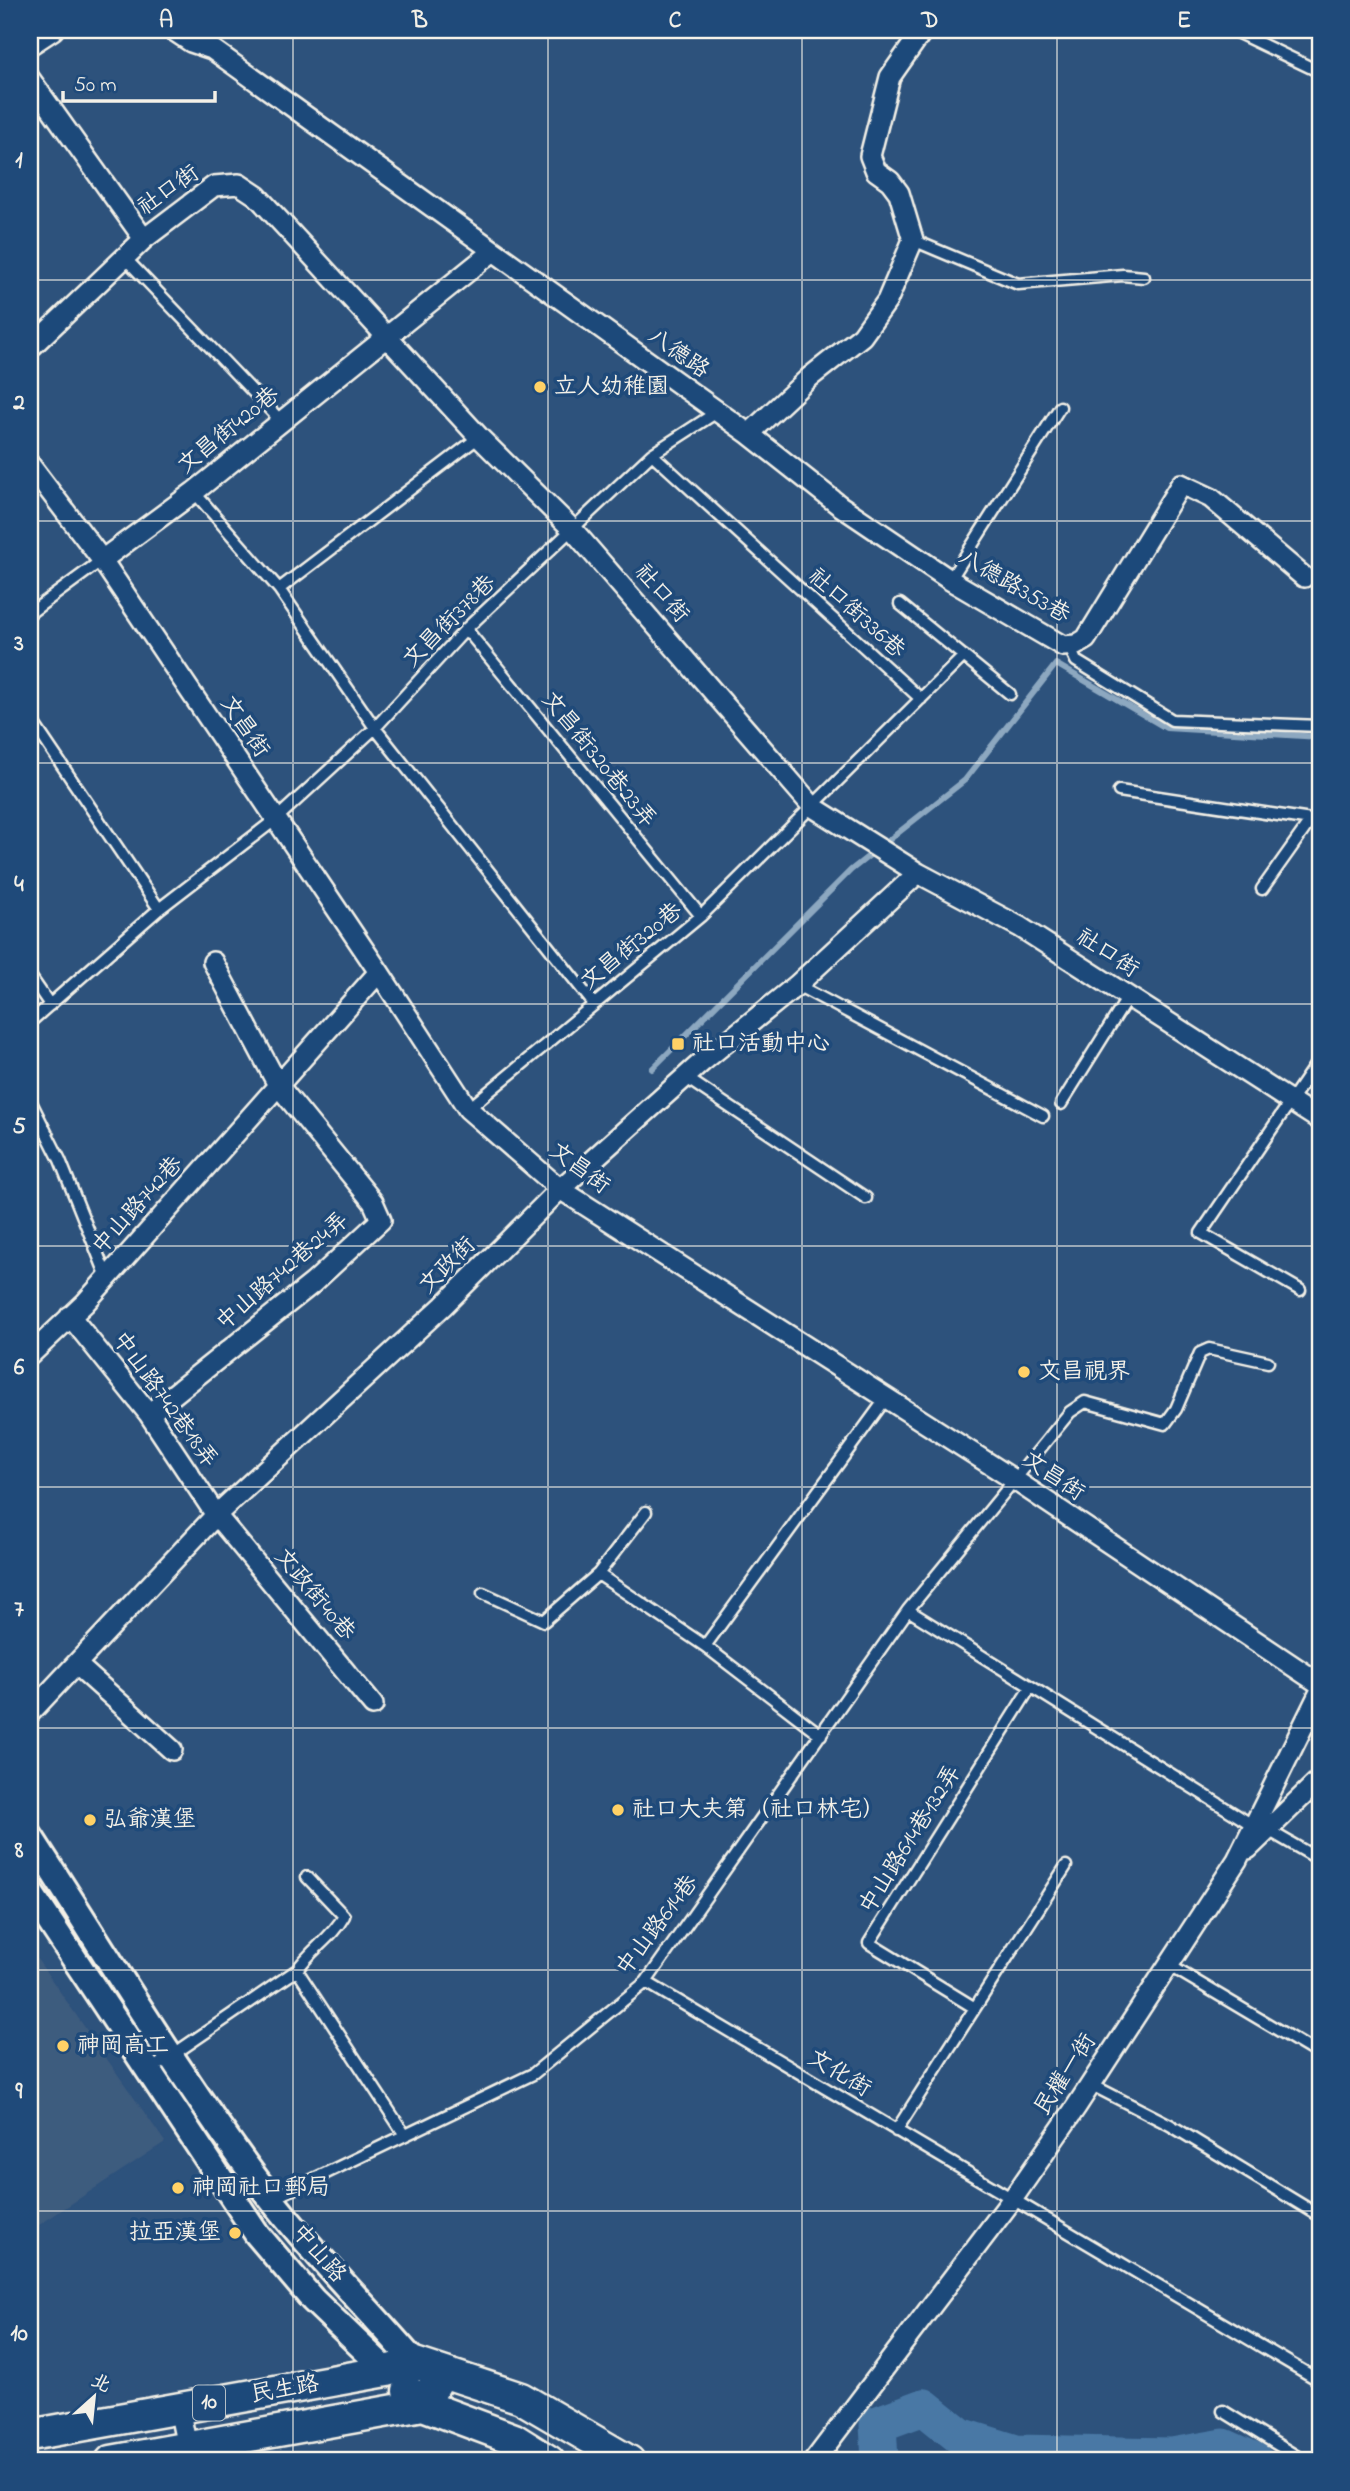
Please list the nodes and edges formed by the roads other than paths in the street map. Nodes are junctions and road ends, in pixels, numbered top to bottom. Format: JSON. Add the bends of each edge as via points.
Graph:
{"nodes":[{"id":1,"x":53,"y":30,"type":"edge"},
{"id":2,"x":173,"y":30,"type":"edge"},
{"id":3,"x":1232,"y":30,"type":"edge"},
{"id":4,"x":916,"y":32,"type":"edge"},
{"id":5,"x":30,"y":45,"type":"edge"},
{"id":6,"x":1320,"y":72,"type":"edge"},
{"id":7,"x":30,"y":79,"type":"edge"},
{"id":8,"x":144,"y":239,"type":"junction"},
{"id":9,"x":913,"y":240,"type":"junction"},
{"id":10,"x":492,"y":252,"type":"junction"},
{"id":11,"x":124,"y":257,"type":"junction"},
{"id":12,"x":1144,"y":277,"type":"dead end"},
{"id":13,"x":385,"y":336,"type":"junction"},
{"id":14,"x":30,"y":348,"type":"edge"},
{"id":15,"x":1060,"y":407,"type":"dead end"},
{"id":16,"x":718,"y":412,"type":"junction"},
{"id":17,"x":281,"y":421,"type":"junction"},
{"id":18,"x":749,"y":434,"type":"junction"},
{"id":19,"x":480,"y":437,"type":"junction"},
{"id":20,"x":652,"y":454,"type":"junction"},
{"id":21,"x":30,"y":466,"type":"edge"},
{"id":22,"x":194,"y":492,"type":"junction"},
{"id":23,"x":573,"y":530,"type":"junction"},
{"id":24,"x":102,"y":560,"type":"junction"},
{"id":25,"x":1304,"y":577,"type":"dead end"},
{"id":26,"x":950,"y":580,"type":"junction"},
{"id":27,"x":279,"y":590,"type":"junction"},
{"id":28,"x":900,"y":604,"type":"dead end"},
{"id":29,"x":30,"y":613,"type":"edge"},
{"id":30,"x":466,"y":629,"type":"junction"},
{"id":31,"x":1069,"y":646,"type":"junction"},
{"id":32,"x":964,"y":656,"type":"junction"},
{"id":33,"x":1010,"y":694,"type":"dead end"},
{"id":34,"x":921,"y":699,"type":"junction"},
{"id":35,"x":30,"y":718,"type":"edge"},
{"id":36,"x":1320,"y":726,"type":"edge"},
{"id":37,"x":375,"y":729,"type":"junction"},
{"id":38,"x":1119,"y":792,"type":"dead end"},
{"id":39,"x":813,"y":807,"type":"junction"},
{"id":40,"x":276,"y":818,"type":"junction"},
{"id":41,"x":1316,"y":819,"type":"edge"},
{"id":42,"x":918,"y":873,"type":"junction"},
{"id":43,"x":1262,"y":889,"type":"dead end"},
{"id":44,"x":159,"y":909,"type":"junction"},
{"id":45,"x":701,"y":916,"type":"junction"},
{"id":46,"x":213,"y":962,"type":"dead end"},
{"id":47,"x":379,"y":972,"type":"junction"},
{"id":48,"x":30,"y":976,"type":"edge"},
{"id":49,"x":797,"y":985,"type":"junction"},
{"id":50,"x":1128,"y":997,"type":"junction"},
{"id":51,"x":593,"y":1003,"type":"junction"},
{"id":52,"x":50,"y":1006,"type":"junction"},
{"id":53,"x":30,"y":1022,"type":"edge"},
{"id":54,"x":1320,"y":1058,"type":"edge"},
{"id":55,"x":685,"y":1077,"type":"junction"},
{"id":56,"x":278,"y":1086,"type":"junction"},
{"id":57,"x":30,"y":1100,"type":"edge"},
{"id":58,"x":1290,"y":1101,"type":"junction"},
{"id":59,"x":1061,"y":1104,"type":"dead end"},
{"id":60,"x":468,"y":1109,"type":"junction"},
{"id":61,"x":1043,"y":1116,"type":"dead end"},
{"id":62,"x":1320,"y":1120,"type":"edge"},
{"id":63,"x":560,"y":1189,"type":"junction"},
{"id":64,"x":866,"y":1198,"type":"dead end"},
{"id":65,"x":107,"y":1277,"type":"junction"},
{"id":66,"x":1300,"y":1290,"type":"dead end"},
{"id":67,"x":70,"y":1316,"type":"junction"},
{"id":68,"x":30,"y":1354,"type":"edge"},
{"id":69,"x":1268,"y":1362,"type":"dead end"},
{"id":70,"x":887,"y":1397,"type":"junction"},
{"id":71,"x":149,"y":1414,"type":"junction"},
{"id":72,"x":1013,"y":1479,"type":"junction"},
{"id":73,"x":646,"y":1512,"type":"dead end"},
{"id":74,"x":216,"y":1515,"type":"junction"},
{"id":75,"x":598,"y":1574,"type":"junction"},
{"id":76,"x":483,"y":1593,"type":"dead end"},
{"id":77,"x":908,"y":1610,"type":"junction"},
{"id":78,"x":705,"y":1646,"type":"junction"},
{"id":79,"x":76,"y":1664,"type":"junction"},
{"id":80,"x":1320,"y":1684,"type":"edge"},
{"id":81,"x":1030,"y":1688,"type":"junction"},
{"id":82,"x":1320,"y":1692,"type":"edge"},
{"id":83,"x":373,"y":1705,"type":"dead end"},
{"id":84,"x":30,"y":1713,"type":"edge"},
{"id":85,"x":821,"y":1735,"type":"junction"},
{"id":86,"x":172,"y":1750,"type":"dead end"},
{"id":87,"x":1320,"y":1779,"type":"edge"},
{"id":88,"x":1261,"y":1828,"type":"junction"},
{"id":89,"x":30,"y":1836,"type":"edge"},
{"id":90,"x":1320,"y":1860,"type":"edge"},
{"id":91,"x":1066,"y":1866,"type":"dead end"},
{"id":92,"x":307,"y":1877,"type":"dead end"},
{"id":93,"x":30,"y":1892,"type":"edge"},
{"id":94,"x":1167,"y":1964,"type":"junction"},
{"id":95,"x":298,"y":1970,"type":"junction"},
{"id":96,"x":646,"y":1982,"type":"junction"},
{"id":97,"x":975,"y":2008,"type":"junction"},
{"id":98,"x":1320,"y":2055,"type":"edge"},
{"id":99,"x":173,"y":2056,"type":"junction"},
{"id":100,"x":149,"y":2072,"type":"junction"},
{"id":101,"x":1090,"y":2084,"type":"junction"},
{"id":102,"x":896,"y":2131,"type":"junction"},
{"id":103,"x":405,"y":2135,"type":"junction"},
{"id":104,"x":271,"y":2199,"type":"junction"},
{"id":105,"x":1011,"y":2201,"type":"junction"},
{"id":106,"x":1320,"y":2216,"type":"edge"},
{"id":107,"x":415,"y":2369,"type":"junction"},
{"id":108,"x":1320,"y":2381,"type":"edge"},
{"id":109,"x":423,"y":2404,"type":"junction"},
{"id":110,"x":179,"y":2408,"type":"junction"},
{"id":111,"x":1223,"y":2411,"type":"dead end"},
{"id":112,"x":30,"y":2435,"type":"edge"},
{"id":113,"x":189,"y":2454,"type":"edge"},
{"id":114,"x":111,"y":2461,"type":"edge"},
{"id":115,"x":549,"y":2461,"type":"edge"},
{"id":116,"x":629,"y":2461,"type":"edge"},
{"id":117,"x":814,"y":2461,"type":"edge"},
{"id":118,"x":1304,"y":2461,"type":"edge"}],
"edges":[{"from":1,"to":5,"type":"street"},
{"from":2,"to":10,"type":"street","name":"八德路","via":[[212,50]]},
{"from":3,"to":6,"type":"lane"},
{"from":4,"to":9,"type":"street","via":[[890,77],[870,156],[876,171],[899,193]]},
{"from":7,"to":8,"type":"street"},
{"from":8,"to":11,"type":"street","name":"社口街"},
{"from":8,"to":13,"type":"street","name":"社口街","via":[[214,186],[239,184],[257,196]]},
{"from":9,"to":12,"type":"lane","via":[[1018,284]]},
{"from":9,"to":18,"type":"street","via":[[872,326]]},
{"from":10,"to":13,"type":"street","name":"文昌街420巷"},
{"from":10,"to":16,"type":"street","name":"八德路"},
{"from":11,"to":14,"type":"street","name":"社口街"},
{"from":11,"to":17,"type":"lane"},
{"from":13,"to":17,"type":"street","name":"文昌街420巷"},
{"from":13,"to":19,"type":"street","name":"社口街"},
{"from":15,"to":26,"type":"lane"},
{"from":16,"to":18,"type":"street","name":"八德路"},
{"from":16,"to":20,"type":"lane","name":"文昌街378巷"},
{"from":17,"to":22,"type":"street","name":"文昌街420巷"},
{"from":18,"to":26,"type":"street","name":"八德路353巷","via":[[839,505]]},
{"from":19,"to":23,"type":"street","name":"社口街"},
{"from":19,"to":27,"type":"lane"},
{"from":20,"to":23,"type":"lane","name":"文昌街378巷"},
{"from":20,"to":34,"type":"lane","name":"社口街336巷"},
{"from":21,"to":24,"type":"street","name":"文昌街"},
{"from":22,"to":24,"type":"street","name":"文昌街420巷"},
{"from":22,"to":27,"type":"lane"},
{"from":23,"to":30,"type":"lane","name":"文昌街378巷"},
{"from":23,"to":39,"type":"street","name":"社口街"},
{"from":24,"to":29,"type":"lane"},
{"from":24,"to":40,"type":"street","name":"文昌街"},
{"from":25,"to":31,"type":"street","name":"八德路353巷","via":[[1211,498],[1181,484],[1086,639]]},
{"from":26,"to":31,"type":"street","name":"八德路353巷","via":[[1056,643]]},
{"from":27,"to":37,"type":"lane"},
{"from":28,"to":32,"type":"lane"},
{"from":30,"to":37,"type":"lane","name":"文昌街378巷"},
{"from":30,"to":45,"type":"lane","name":"文昌街320巷23弄"},
{"from":31,"to":36,"type":"lane","via":[[1076,661],[1172,720]]},
{"from":32,"to":33,"type":"lane"},
{"from":32,"to":34,"type":"lane"},
{"from":34,"to":39,"type":"lane"},
{"from":35,"to":44,"type":"lane"},
{"from":37,"to":40,"type":"lane","name":"文昌街378巷"},
{"from":37,"to":51,"type":"lane"},
{"from":38,"to":41,"type":"lane"},
{"from":39,"to":42,"type":"street","name":"社口街"},
{"from":39,"to":45,"type":"lane","name":"文昌街320巷"},
{"from":40,"to":44,"type":"lane","name":"文昌街378巷"},
{"from":40,"to":47,"type":"street","name":"文昌街"},
{"from":41,"to":43,"type":"lane"},
{"from":42,"to":49,"type":"street","name":"文政街"},
{"from":42,"to":50,"type":"street","name":"社口街","via":[[1020,927]]},
{"from":44,"to":52,"type":"lane","name":"文昌街378巷"},
{"from":45,"to":51,"type":"lane","name":"文昌街320巷"},
{"from":46,"to":56,"type":"street"},
{"from":47,"to":56,"type":"street","name":"中山路742巷"},
{"from":47,"to":60,"type":"street","name":"文昌街"},
{"from":48,"to":52,"type":"lane"},
{"from":49,"to":55,"type":"street","name":"文政街"},
{"from":49,"to":61,"type":"lane"},
{"from":50,"to":58,"type":"street","name":"社口街"},
{"from":50,"to":59,"type":"lane"},
{"from":51,"to":60,"type":"lane","name":"文昌街320巷"},
{"from":52,"to":53,"type":"lane","name":"文昌街378巷"},
{"from":54,"to":58,"type":"lane"},
{"from":55,"to":63,"type":"street","name":"文政街"},
{"from":55,"to":64,"type":"lane"},
{"from":56,"to":65,"type":"street","name":"中山路742巷"},
{"from":56,"to":71,"type":"street","name":"中山路742巷24弄","via":[[373,1202],[381,1220],[313,1283]]},
{"from":57,"to":65,"type":"lane","via":[[60,1160]]},
{"from":58,"to":62,"type":"street","name":"社口街"},
{"from":58,"to":66,"type":"lane","via":[[1201,1233]]},
{"from":60,"to":63,"type":"street","name":"文昌街"},
{"from":63,"to":70,"type":"street","name":"文昌街"},
{"from":63,"to":74,"type":"street","name":"文政街","via":[[443,1306]]},
{"from":65,"to":67,"type":"street","name":"中山路742巷"},
{"from":67,"to":68,"type":"street","name":"中山路742巷"},
{"from":67,"to":71,"type":"street","name":"中山路742巷18弄"},
{"from":69,"to":72,"type":"lane","name":"中山路614巷","via":[[1209,1349],[1200,1353],[1165,1424],[1085,1402],[1070,1412]]},
{"from":70,"to":72,"type":"street","name":"文昌街"},
{"from":70,"to":78,"type":"lane"},
{"from":71,"to":74,"type":"street","name":"中山路742巷18弄"},
{"from":72,"to":77,"type":"lane","name":"中山路614巷"},
{"from":72,"to":80,"type":"street","name":"文昌街"},
{"from":73,"to":75,"type":"lane"},
{"from":74,"to":79,"type":"street","name":"文政街"},
{"from":74,"to":83,"type":"street","name":"文政街40巷"},
{"from":75,"to":76,"type":"lane","via":[[544,1621]]},
{"from":75,"to":78,"type":"lane"},
{"from":77,"to":81,"type":"lane"},
{"from":77,"to":85,"type":"lane","name":"中山路614巷"},
{"from":78,"to":85,"type":"lane"},
{"from":79,"to":84,"type":"street","name":"文政街"},
{"from":79,"to":86,"type":"street"},
{"from":81,"to":88,"type":"lane"},
{"from":81,"to":97,"type":"lane","name":"中山路614巷132弄","via":[[869,1943]]},
{"from":82,"to":88,"type":"street","name":"民權一街"},
{"from":85,"to":96,"type":"lane","name":"中山路614巷"},
{"from":87,"to":88,"type":"street"},
{"from":88,"to":90,"type":"lane"},
{"from":88,"to":94,"type":"street","name":"民權一街"},
{"from":89,"to":99,"type":"street","name":"中山路"},
{"from":91,"to":97,"type":"lane"},
{"from":92,"to":95,"type":"lane","via":[[344,1916],[335,1932],[306,1956]]},
{"from":93,"to":100,"type":"street","name":"中山路"},
{"from":94,"to":98,"type":"lane"},
{"from":94,"to":101,"type":"street","name":"民權一街"},
{"from":95,"to":99,"type":"lane"},
{"from":95,"to":103,"type":"lane"},
{"from":96,"to":102,"type":"lane","name":"文化街"},
{"from":96,"to":103,"type":"lane","name":"中山路614巷","via":[[533,2074]]},
{"from":97,"to":102,"type":"lane"},
{"from":99,"to":100,"type":"lane"},
{"from":99,"to":104,"type":"street","name":"中山路"},
{"from":100,"to":107,"type":"street","name":"中山路","via":[[257,2234],[313,2300]]},
{"from":101,"to":105,"type":"street","name":"民權一街"},
{"from":101,"to":106,"type":"lane","via":[[1170,2125]]},
{"from":102,"to":105,"type":"lane","name":"文化街"},
{"from":103,"to":104,"type":"lane","name":"中山路614巷"},
{"from":104,"to":107,"type":"street","name":"中山路"},
{"from":105,"to":108,"type":"lane","name":"文化街"},
{"from":105,"to":117,"type":"street","name":"民權一街"},
{"from":107,"to":109,"type":"main road","name":"中山路"},
{"from":107,"to":109,"type":"main road"},
{"from":107,"to":110,"type":"main road","name":"民生路","number":"10"},
{"from":107,"to":116,"type":"main road","name":"中山路","number":"10","via":[[521,2398]]},
{"from":109,"to":113,"type":"main road","name":"民生路","number":"10"},
{"from":109,"to":115,"type":"main road","name":"中山路","via":[[514,2439]]},
{"from":110,"to":112,"type":"main road","name":"民生路","number":"10"},
{"from":110,"to":113,"type":"street"},
{"from":111,"to":118,"type":"lane"},
{"from":113,"to":114,"type":"main road","name":"民生路","number":"10"}]}
